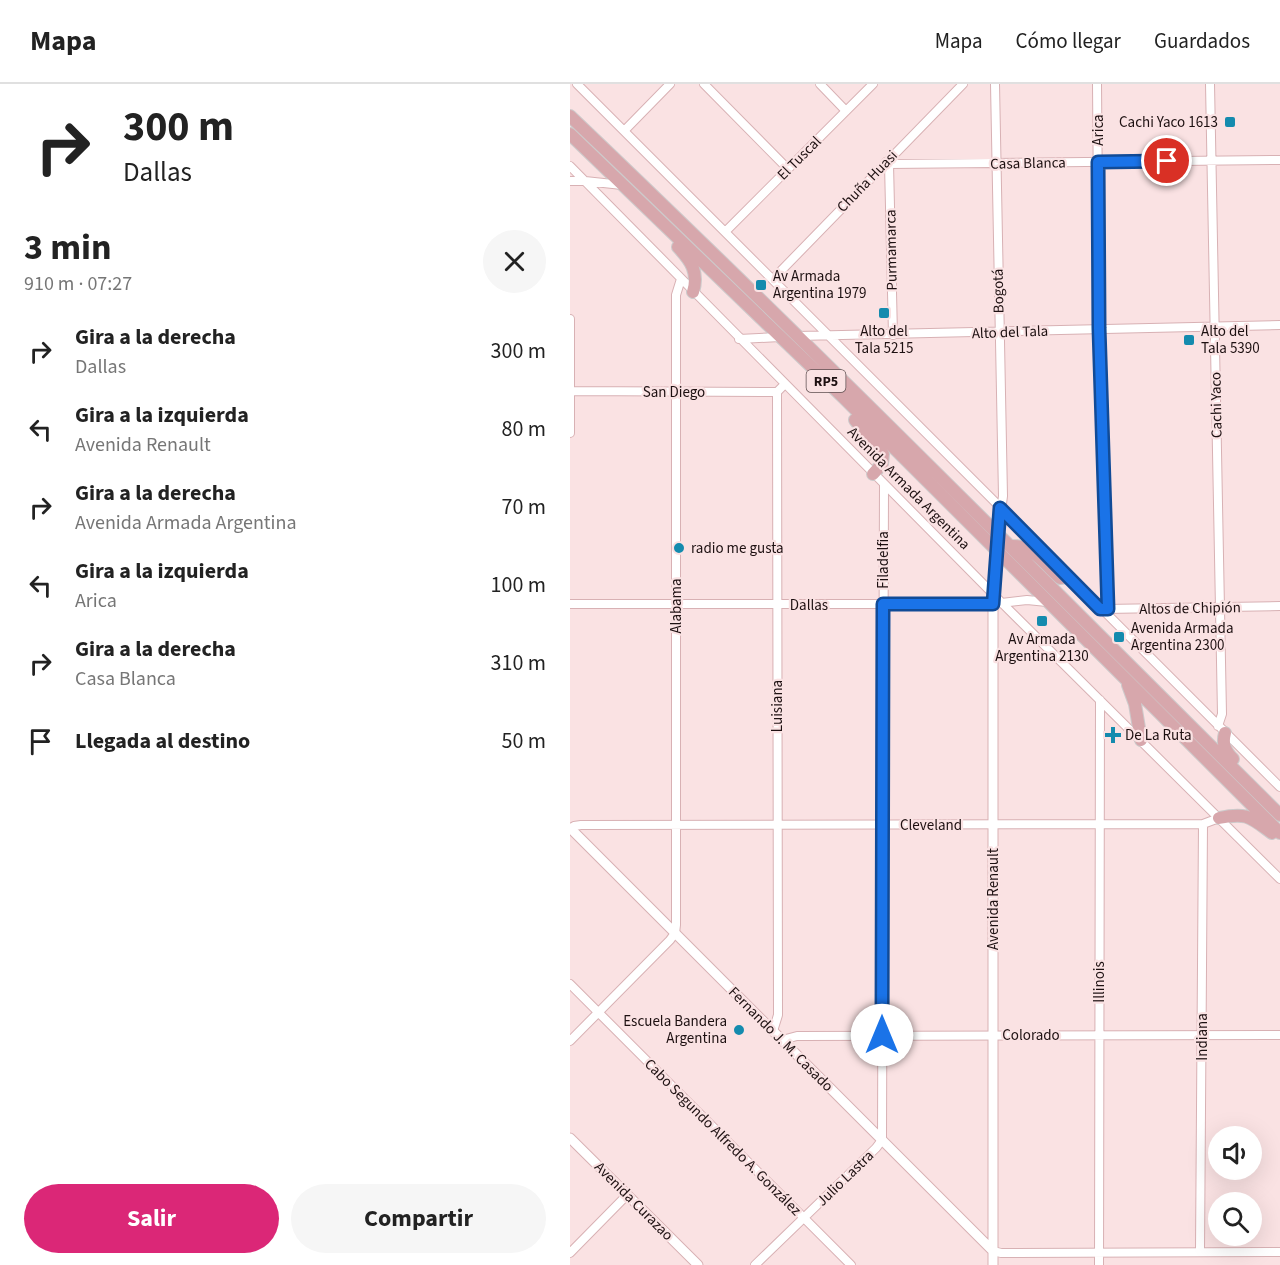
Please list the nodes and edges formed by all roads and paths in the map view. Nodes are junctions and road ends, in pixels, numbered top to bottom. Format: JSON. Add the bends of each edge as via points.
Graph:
{"nodes":[{"id":1,"x":577,"y":84,"type":"edge"},
{"id":2,"x":670,"y":84,"type":"edge"},
{"id":3,"x":704,"y":84,"type":"edge"},
{"id":4,"x":820,"y":84,"type":"edge"},
{"id":5,"x":873,"y":84,"type":"edge"},
{"id":6,"x":963,"y":84,"type":"edge"},
{"id":7,"x":994,"y":84,"type":"edge"},
{"id":8,"x":1097,"y":84,"type":"edge"},
{"id":9,"x":1210,"y":84,"type":"edge"},
{"id":10,"x":846,"y":111,"type":"junction"},
{"id":11,"x":570,"y":116,"type":"edge"},
{"id":12,"x":624,"y":131,"type":"junction"},
{"id":13,"x":570,"y":134,"type":"edge"},
{"id":14,"x":1212,"y":160,"type":"junction"},
{"id":15,"x":1280,"y":160,"type":"edge"},
{"id":16,"x":1098,"y":162,"type":"junction"},
{"id":17,"x":888,"y":163,"type":"junction"},
{"id":18,"x":996,"y":163,"type":"junction"},
{"id":19,"x":570,"y":166,"type":"edge"},
{"id":20,"x":788,"y":169,"type":"junction"},
{"id":21,"x":570,"y":181,"type":"edge"},
{"id":22,"x":585,"y":181,"type":"junction"},
{"id":23,"x":622,"y":185,"type":"junction"},
{"id":24,"x":652,"y":213,"type":"junction"},
{"id":25,"x":725,"y":232,"type":"junction"},
{"id":26,"x":681,"y":279,"type":"junction"},
{"id":27,"x":772,"y":279,"type":"junction"},
{"id":28,"x":693,"y":292,"type":"junction"},
{"id":29,"x":570,"y":319,"type":"edge"},
{"id":30,"x":1280,"y":325,"type":"edge"},
{"id":31,"x":1215,"y":326,"type":"junction"},
{"id":32,"x":1099,"y":328,"type":"junction"},
{"id":33,"x":999,"y":333,"type":"junction"},
{"id":34,"x":893,"y":335,"type":"junction"},
{"id":35,"x":796,"y":336,"type":"junction"},
{"id":36,"x":828,"y":336,"type":"junction"},
{"id":37,"x":779,"y":337,"type":"junction"},
{"id":38,"x":739,"y":339,"type":"junction"},
{"id":39,"x":785,"y":384,"type":"junction"},
{"id":40,"x":570,"y":391,"type":"edge"},
{"id":41,"x":676,"y":392,"type":"junction"},
{"id":42,"x":777,"y":392,"type":"junction"},
{"id":43,"x":844,"y":398,"type":"junction"},
{"id":44,"x":570,"y":433,"type":"edge"},
{"id":45,"x":873,"y":474,"type":"junction"},
{"id":46,"x":884,"y":484,"type":"junction"},
{"id":47,"x":1000,"y":508,"type":"junction"},
{"id":48,"x":998,"y":534,"type":"junction"},
{"id":49,"x":1011,"y":546,"type":"junction"},
{"id":50,"x":997,"y":552,"type":"junction"},
{"id":51,"x":1068,"y":576,"type":"junction"},
{"id":52,"x":997,"y":601,"type":"junction"},
{"id":53,"x":1047,"y":602,"type":"junction"},
{"id":54,"x":570,"y":604,"type":"edge"},
{"id":55,"x":883,"y":604,"type":"junction"},
{"id":56,"x":676,"y":605,"type":"junction"},
{"id":57,"x":777,"y":605,"type":"junction"},
{"id":58,"x":1280,"y":606,"type":"edge"},
{"id":59,"x":1219,"y":607,"type":"junction"},
{"id":60,"x":1104,"y":609,"type":"junction"},
{"id":61,"x":1125,"y":679,"type":"junction"},
{"id":62,"x":1100,"y":700,"type":"junction"},
{"id":63,"x":1222,"y":729,"type":"junction"},
{"id":64,"x":1141,"y":741,"type":"junction"},
{"id":65,"x":1280,"y":787,"type":"edge"},
{"id":66,"x":1279,"y":814,"type":"edge"},
{"id":67,"x":1219,"y":818,"type":"junction"},
{"id":68,"x":1203,"y":824,"type":"junction"},
{"id":69,"x":675,"y":825,"type":"junction"},
{"id":70,"x":777,"y":825,"type":"junction"},
{"id":71,"x":883,"y":825,"type":"junction"},
{"id":72,"x":993,"y":825,"type":"junction"},
{"id":73,"x":1098,"y":825,"type":"junction"},
{"id":74,"x":571,"y":828,"type":"edge"},
{"id":75,"x":1280,"y":835,"type":"edge"},
{"id":76,"x":1280,"y":879,"type":"edge"},
{"id":77,"x":675,"y":933,"type":"junction"},
{"id":78,"x":570,"y":984,"type":"edge"},
{"id":79,"x":599,"y":1013,"type":"junction"},
{"id":80,"x":773,"y":1032,"type":"junction"},
{"id":81,"x":1202,"y":1034,"type":"junction"},
{"id":82,"x":882,"y":1035,"type":"junction"},
{"id":83,"x":993,"y":1035,"type":"junction"},
{"id":84,"x":1099,"y":1035,"type":"junction"},
{"id":85,"x":1280,"y":1035,"type":"edge"},
{"id":86,"x":782,"y":1040,"type":"junction"},
{"id":87,"x":570,"y":1041,"type":"edge"},
{"id":88,"x":570,"y":1137,"type":"edge"},
{"id":89,"x":882,"y":1140,"type":"junction"},
{"id":90,"x":627,"y":1195,"type":"junction"},
{"id":91,"x":804,"y":1218,"type":"junction"},
{"id":92,"x":993,"y":1251,"type":"junction"},
{"id":93,"x":1200,"y":1251,"type":"junction"},
{"id":94,"x":1099,"y":1252,"type":"junction"},
{"id":95,"x":1280,"y":1252,"type":"edge"},
{"id":96,"x":570,"y":1253,"type":"edge"},
{"id":97,"x":698,"y":1265,"type":"edge"},
{"id":98,"x":756,"y":1265,"type":"edge"},
{"id":99,"x":851,"y":1265,"type":"edge"},
{"id":100,"x":993,"y":1265,"type":"edge"},
{"id":101,"x":1099,"y":1265,"type":"edge"}],
"edges":[{"from":1,"to":12,"type":"street"},
{"from":2,"to":12,"type":"street"},
{"from":3,"to":20,"type":"street"},
{"from":4,"to":10,"type":"street"},
{"from":5,"to":10,"type":"street","name":"El Tuscal"},
{"from":6,"to":17,"type":"street","name":"Chuña Huasi"},
{"from":7,"to":18,"type":"street","name":"Bogotá"},
{"from":8,"to":16,"type":"street","name":"Arica"},
{"from":9,"to":14,"type":"street","name":"Cachi Yaco"},
{"from":10,"to":20,"type":"street","name":"El Tuscal"},
{"from":11,"to":35,"type":"main road","name":"Avenida Armada Argentina","number":"RP5"},
{"from":12,"to":25,"type":"street"},
{"from":13,"to":23,"type":"main road","name":"Avenida Armada Argentina","number":"RP5"},
{"from":14,"to":15,"type":"street","name":"Casa Blanca"},
{"from":14,"to":16,"type":"street","name":"Casa Blanca"},
{"from":14,"to":31,"type":"street","name":"Cachi Yaco"},
{"from":16,"to":18,"type":"street","name":"Casa Blanca"},
{"from":16,"to":32,"type":"street","name":"Arica"},
{"from":17,"to":18,"type":"street","name":"Casa Blanca"},
{"from":17,"to":27,"type":"street","name":"Chuña Huasi"},
{"from":17,"to":34,"type":"street","name":"Purmamarca"},
{"from":18,"to":33,"type":"street","name":"Bogotá"},
{"from":19,"to":22,"type":"street","name":"Avenida Armada Argentina"},
{"from":20,"to":25,"type":"street","name":"El Tuscal"},
{"from":21,"to":22,"type":"street"},
{"from":22,"to":23,"type":"street"},
{"from":22,"to":26,"type":"street","name":"Avenida Armada Argentina"},
{"from":23,"to":24,"type":"main road","name":"Avenida Armada Argentina","number":"RP5"},
{"from":24,"to":28,"type":"main road","via":[[657,225],[693,267]]},
{"from":24,"to":37,"type":"main road","name":"Avenida Armada Argentina","number":"RP5"},
{"from":25,"to":27,"type":"street"},
{"from":26,"to":28,"type":"street","name":"Avenida Armada Argentina"},
{"from":26,"to":41,"type":"street","name":"Alabama","via":[[676,295]]},
{"from":27,"to":36,"type":"street"},
{"from":28,"to":38,"type":"street","name":"Avenida Armada Argentina"},
{"from":29,"to":40,"type":"street"},
{"from":30,"to":31,"type":"street","name":"Alto del Tala"},
{"from":31,"to":32,"type":"street","name":"Alto del Tala"},
{"from":31,"to":59,"type":"street","name":"Cachi Yaco"},
{"from":32,"to":33,"type":"street","name":"Alto del Tala"},
{"from":32,"to":60,"type":"street","name":"Arica"},
{"from":33,"to":34,"type":"street","name":"Alto del Tala"},
{"from":33,"to":47,"type":"street","name":"Bogotá","via":[[1003,496]]},
{"from":34,"to":36,"type":"street","name":"Alto del Tala"},
{"from":35,"to":36,"type":"street","name":"Alto del Tala"},
{"from":35,"to":37,"type":"street","name":"Alto del Tala"},
{"from":35,"to":48,"type":"main road","name":"Avenida Armada Argentina","number":"RP5"},
{"from":36,"to":47,"type":"street"},
{"from":37,"to":38,"type":"street","name":"Alto del Tala"},
{"from":37,"to":43,"type":"main road","name":"Avenida Armada Argentina","number":"RP5"},
{"from":38,"to":39,"type":"street","name":"Avenida Armada Argentina"},
{"from":39,"to":42,"type":"street"},
{"from":39,"to":45,"type":"street","name":"Avenida Armada Argentina"},
{"from":40,"to":41,"type":"street","name":"San Diego"},
{"from":40,"to":44,"type":"street"},
{"from":41,"to":42,"type":"street","name":"San Diego"},
{"from":41,"to":56,"type":"street","name":"Alabama"},
{"from":42,"to":57,"type":"street","name":"Luisiana"},
{"from":43,"to":45,"type":"main road","via":[[848,411],[883,454],[882,464]]},
{"from":43,"to":50,"type":"main road","name":"Avenida Armada Argentina","number":"RP5"},
{"from":45,"to":46,"type":"street","name":"Avenida Armada Argentina"},
{"from":46,"to":52,"type":"street","name":"Avenida Armada Argentina"},
{"from":46,"to":55,"type":"street","name":"Filadelfia"},
{"from":47,"to":48,"type":"street","name":"Bogotá"},
{"from":47,"to":51,"type":"street"},
{"from":48,"to":49,"type":"main road","name":"Avenida Armada Argentina","number":"RP5"},
{"from":48,"to":50,"type":"street","name":"Avenida Renault"},
{"from":49,"to":51,"type":"main road","via":[[1033,552],[1060,578]]},
{"from":49,"to":66,"type":"main road","name":"Avenida Armada Argentina","number":"RP5"},
{"from":50,"to":52,"type":"street","name":"Avenida Renault"},
{"from":50,"to":53,"type":"main road","name":"Avenida Armada Argentina","number":"RP5"},
{"from":51,"to":60,"type":"street"},
{"from":52,"to":53,"type":"street","name":"Dallas"},
{"from":52,"to":55,"type":"street","name":"Dallas"},
{"from":52,"to":62,"type":"street","name":"Avenida Armada Argentina"},
{"from":52,"to":72,"type":"street","name":"Avenida Renault"},
{"from":53,"to":61,"type":"main road","name":"Avenida Armada Argentina","number":"RP5"},
{"from":54,"to":56,"type":"street","name":"Dallas"},
{"from":55,"to":57,"type":"street","name":"Dallas"},
{"from":55,"to":71,"type":"street","name":"Filadelfia"},
{"from":56,"to":57,"type":"street","name":"Dallas"},
{"from":56,"to":69,"type":"street","name":"Alabama"},
{"from":57,"to":70,"type":"street","name":"Luisiana"},
{"from":58,"to":59,"type":"street","name":"Altos de Chipión"},
{"from":59,"to":60,"type":"street","name":"Altos de Chipión"},
{"from":59,"to":63,"type":"street","name":"Cachi Yaco"},
{"from":60,"to":63,"type":"street"},
{"from":61,"to":64,"type":"main road","via":[[1135,704]]},
{"from":61,"to":75,"type":"main road","name":"Avenida Armada Argentina","number":"RP5"},
{"from":62,"to":64,"type":"street","name":"Avenida Armada Argentina"},
{"from":62,"to":73,"type":"street","name":"Illinois"},
{"from":63,"to":65,"type":"street"},
{"from":63,"to":66,"type":"main road","via":[[1228,754]]},
{"from":64,"to":67,"type":"street","name":"Avenida Armada Argentina"},
{"from":67,"to":68,"type":"street","name":"Cleveland"},
{"from":67,"to":75,"type":"main road","via":[[1244,815]]},
{"from":67,"to":76,"type":"street","name":"Avenida Armada Argentina"},
{"from":68,"to":73,"type":"street","name":"Cleveland"},
{"from":68,"to":81,"type":"street","name":"Indiana"},
{"from":69,"to":70,"type":"street","name":"Cleveland"},
{"from":69,"to":74,"type":"street","name":"Cleveland"},
{"from":69,"to":77,"type":"street","name":"Alabama"},
{"from":70,"to":71,"type":"street","name":"Cleveland"},
{"from":70,"to":80,"type":"street","name":"Luisiana","via":[[777,1015]]},
{"from":71,"to":72,"type":"street","name":"Cleveland"},
{"from":71,"to":82,"type":"street","name":"Filadelfia"},
{"from":72,"to":73,"type":"street","name":"Cleveland"},
{"from":72,"to":83,"type":"street","name":"Avenida Renault"},
{"from":73,"to":84,"type":"street","name":"Illinois"},
{"from":74,"to":77,"type":"street","name":"Fernando J. M. Casado"},
{"from":77,"to":79,"type":"street"},
{"from":77,"to":80,"type":"street","name":"Fernando J. M. Casado"},
{"from":78,"to":79,"type":"street","name":"Cabo Segundo Alfredo A. González"},
{"from":79,"to":87,"type":"street"},
{"from":79,"to":91,"type":"street","name":"Cabo Segundo Alfredo A. González"},
{"from":80,"to":86,"type":"street","name":"Fernando J. M. Casado"},
{"from":81,"to":84,"type":"street","name":"Colorado"},
{"from":81,"to":85,"type":"street","name":"Colorado"},
{"from":81,"to":93,"type":"street","name":"Indiana"},
{"from":82,"to":83,"type":"street","name":"Colorado"},
{"from":82,"to":86,"type":"street","name":"Colorado","via":[[797,1036]]},
{"from":82,"to":89,"type":"street","name":"Filadelfia"},
{"from":83,"to":84,"type":"street","name":"Colorado"},
{"from":83,"to":92,"type":"street","name":"Avenida Renault"},
{"from":84,"to":94,"type":"street","name":"Illinois"},
{"from":86,"to":89,"type":"street","name":"Fernando J. M. Casado"},
{"from":88,"to":90,"type":"street","name":"Avenida Curazao"},
{"from":89,"to":91,"type":"street","name":"Julio Lastra"},
{"from":89,"to":92,"type":"street","name":"Fernando J. M. Casado"},
{"from":90,"to":96,"type":"street"},
{"from":90,"to":97,"type":"street","name":"Avenida Curazao"},
{"from":91,"to":98,"type":"street","name":"Julio Lastra"},
{"from":91,"to":99,"type":"street","name":"Cabo Segundo Alfredo A. González"},
{"from":92,"to":94,"type":"street"},
{"from":92,"to":100,"type":"street","name":"Avenida Renault"},
{"from":93,"to":94,"type":"street"},
{"from":93,"to":95,"type":"street"},
{"from":94,"to":101,"type":"street","name":"Illinois"}]}
